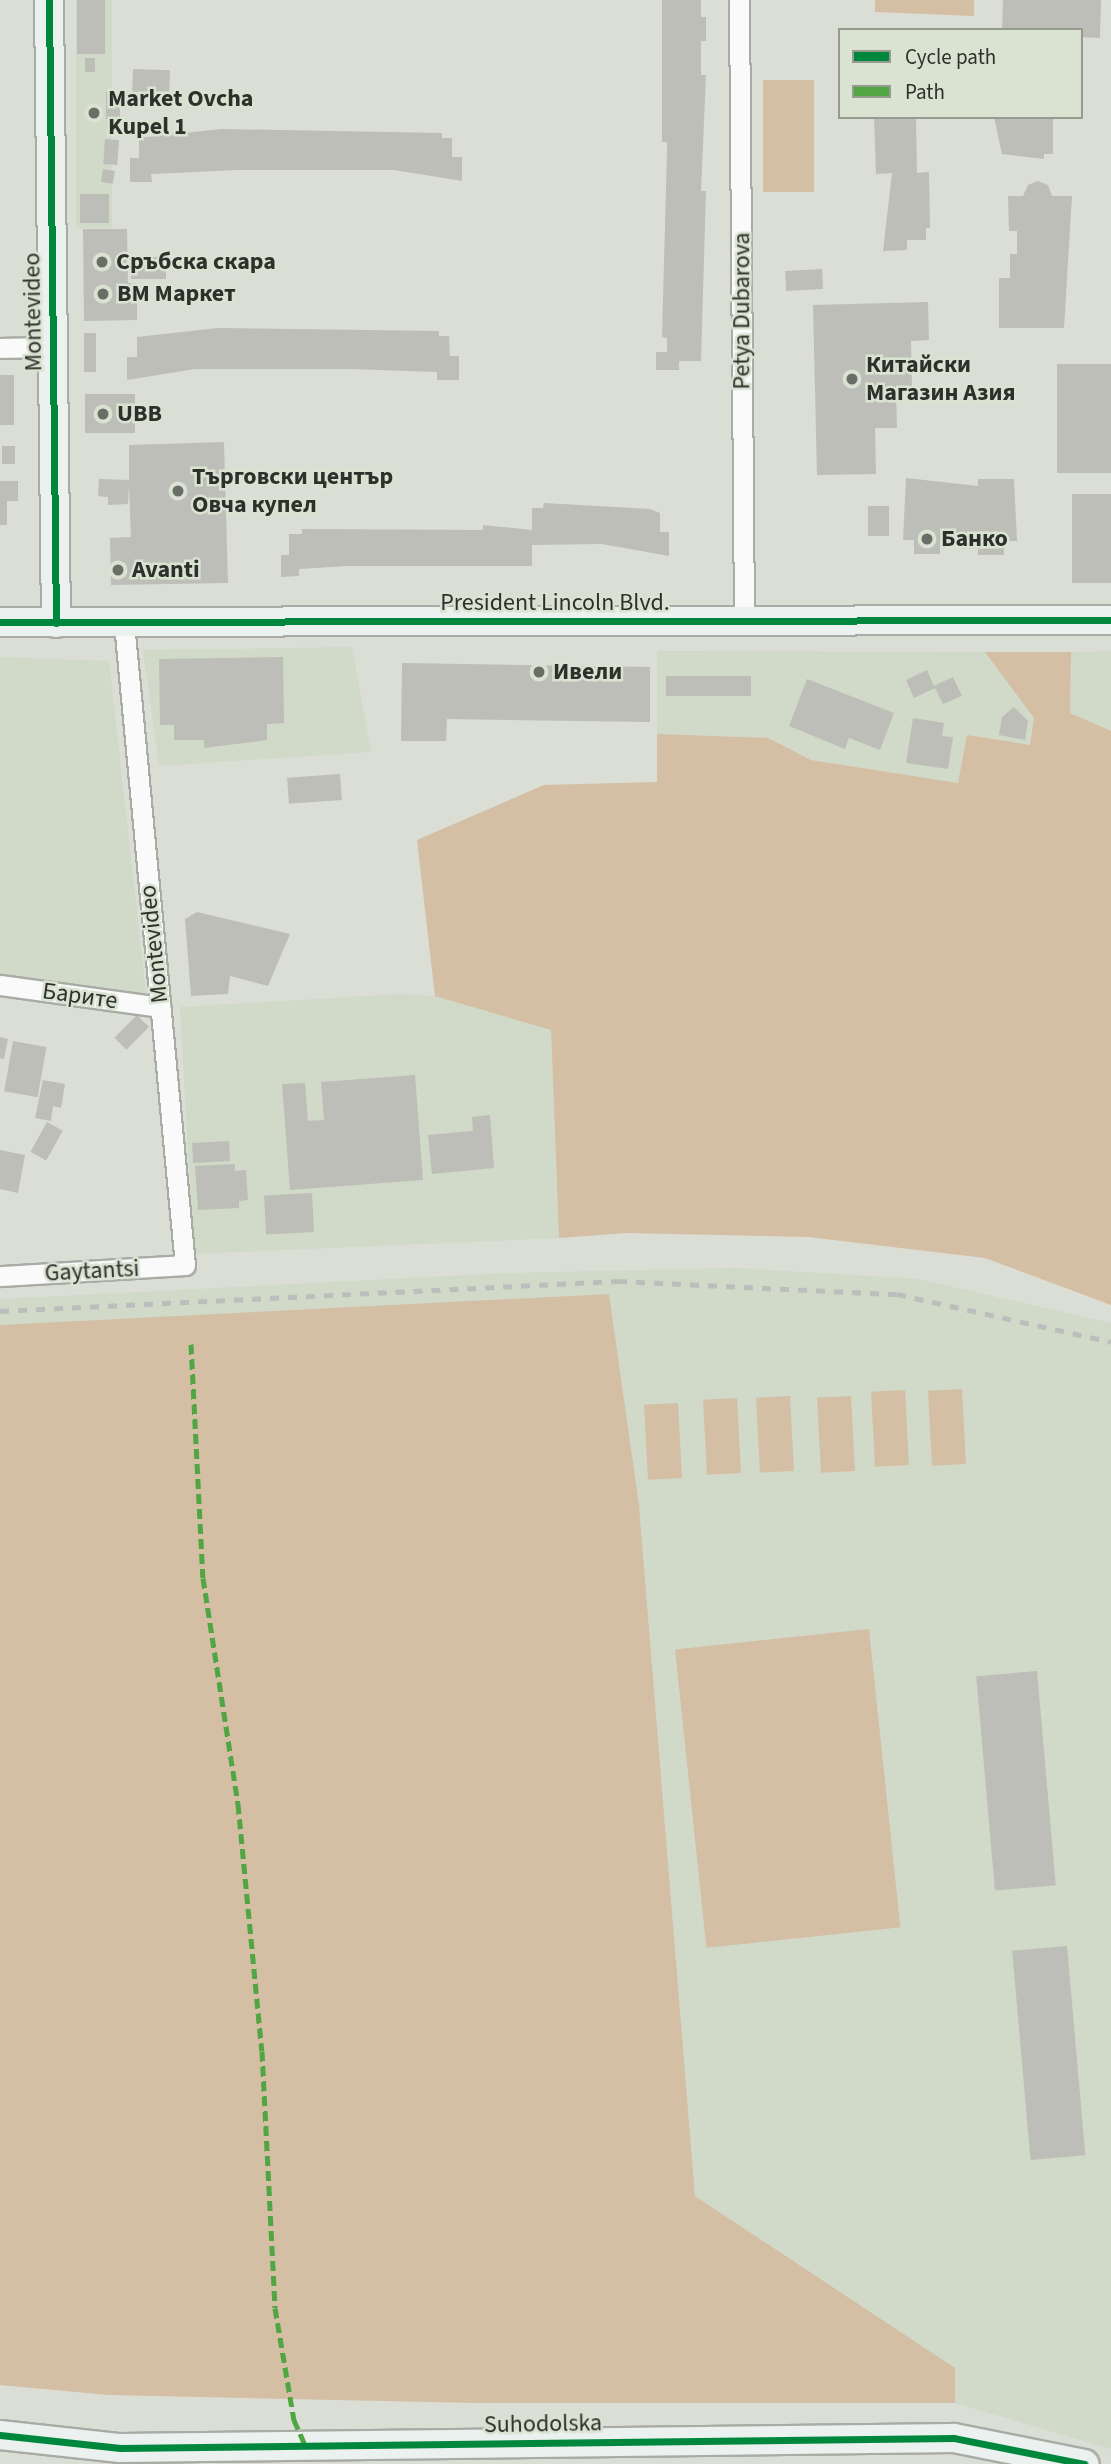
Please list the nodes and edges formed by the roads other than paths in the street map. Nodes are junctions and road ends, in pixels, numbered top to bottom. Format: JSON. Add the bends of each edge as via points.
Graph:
{"nodes":[{"id":1,"x":49,"y":0,"type":"edge"},
{"id":2,"x":739,"y":0,"type":"edge"},
{"id":3,"x":53,"y":347,"type":"junction"},
{"id":4,"x":0,"y":348,"type":"edge"},
{"id":5,"x":1111,"y":620,"type":"edge"},
{"id":6,"x":0,"y":622,"type":"edge"},
{"id":7,"x":56,"y":623,"type":"junction"},
{"id":8,"x":124,"y":623,"type":"junction"},
{"id":9,"x":744,"y":623,"type":"junction"},
{"id":10,"x":0,"y":985,"type":"edge"},
{"id":11,"x":160,"y":1007,"type":"junction"},
{"id":12,"x":185,"y":1265,"type":"joint"},
{"id":13,"x":0,"y":1276,"type":"edge"},
{"id":14,"x":0,"y":2435,"type":"edge"},
{"id":15,"x":306,"y":2455,"type":"edge"},
{"id":16,"x":1084,"y":2464,"type":"edge"}],
"edges":[{"from":1,"to":3,"type":"street","name":"Montevideo"},
{"from":2,"to":9,"type":"street","name":"Petya Dubarova"},
{"from":3,"to":4,"type":"street"},
{"from":3,"to":7,"type":"street","name":"Montevideo"},
{"from":5,"to":9,"type":"street","name":"President Lincoln Blvd."},
{"from":6,"to":7,"type":"street","name":"President Lincoln Blvd."},
{"from":7,"to":8,"type":"street","name":"President Lincoln Blvd."},
{"from":8,"to":9,"type":"street","name":"President Lincoln Blvd."},
{"from":8,"to":11,"type":"street","name":"Montevideo"},
{"from":10,"to":11,"type":"street","name":"Барите"},
{"from":11,"to":12,"type":"street","name":"Montevideo"},
{"from":12,"to":13,"type":"street","name":"Gaytantsi"},
{"from":14,"to":15,"type":"street","name":"Suhodolska","via":[[120,2448]]},
{"from":15,"to":16,"type":"street","name":"Suhodolska","via":[[954,2438]]}]}
